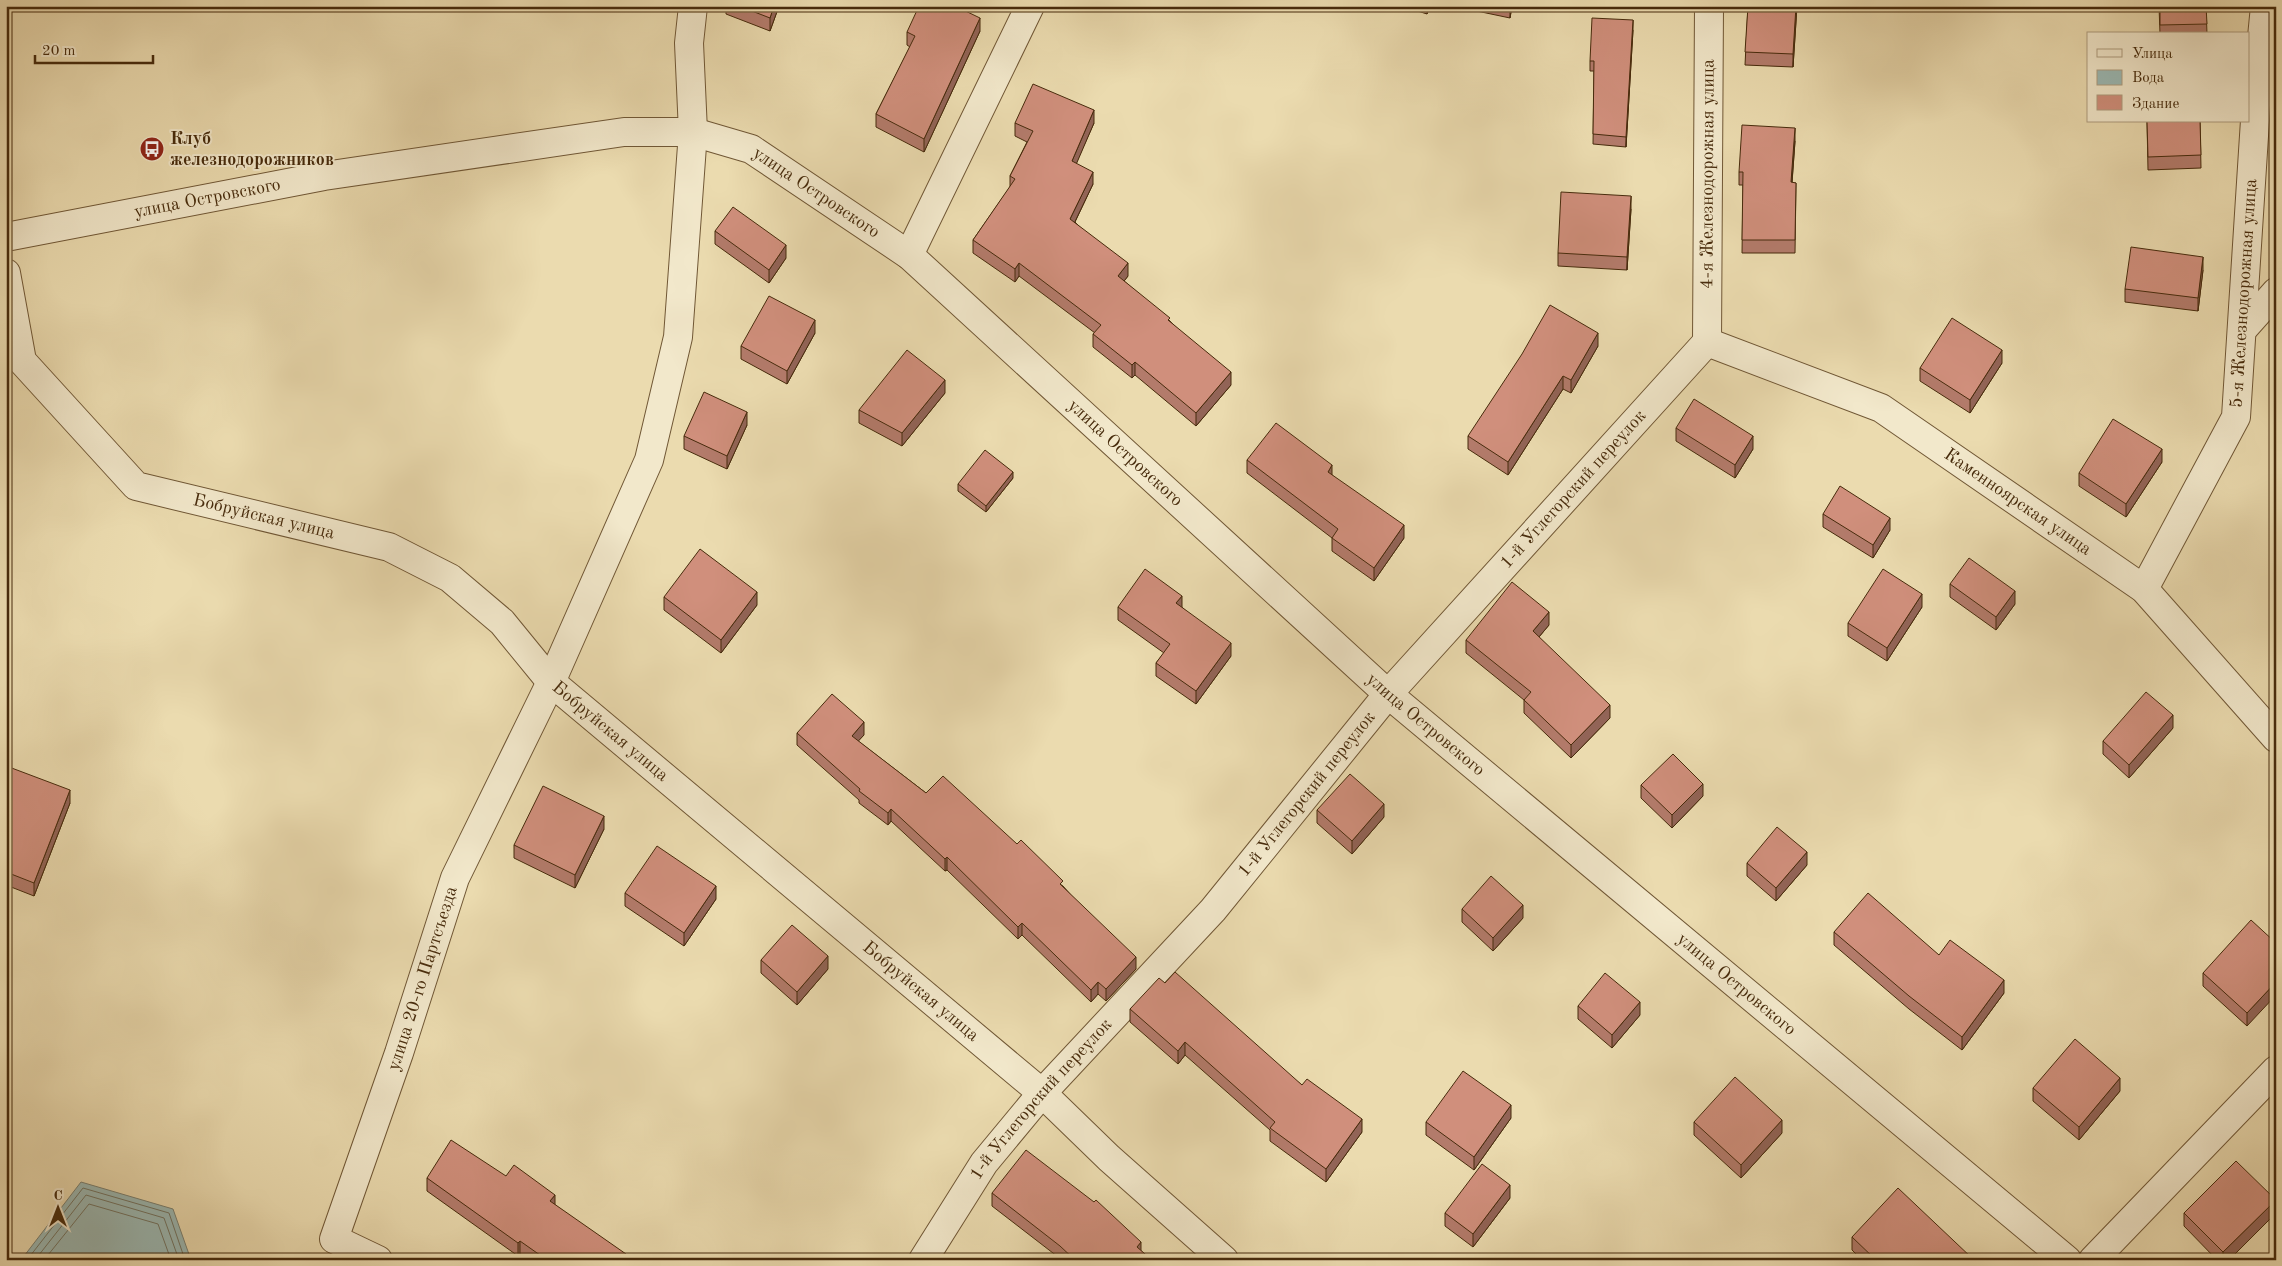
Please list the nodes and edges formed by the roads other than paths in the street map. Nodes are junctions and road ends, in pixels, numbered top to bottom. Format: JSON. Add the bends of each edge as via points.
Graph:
{"nodes":[{"id":1,"x":693,"y":6,"type":"edge"},
{"id":2,"x":1030,"y":6,"type":"edge"},
{"id":3,"x":1709,"y":6,"type":"edge"},
{"id":4,"x":2265,"y":6,"type":"edge"},
{"id":5,"x":2256,"y":89,"type":"junction"},
{"id":6,"x":2276,"y":108,"type":"edge"},
{"id":7,"x":693,"y":132,"type":"junction"},
{"id":8,"x":6,"y":237,"type":"edge"},
{"id":9,"x":908,"y":255,"type":"junction"},
{"id":10,"x":6,"y":273,"type":"edge"},
{"id":11,"x":2276,"y":292,"type":"edge"},
{"id":12,"x":2243,"y":329,"type":"junction"},
{"id":13,"x":1707,"y":342,"type":"junction"},
{"id":14,"x":2144,"y":589,"type":"junction"},
{"id":15,"x":551,"y":682,"type":"junction"},
{"id":16,"x":1388,"y":694,"type":"junction"},
{"id":17,"x":2276,"y":738,"type":"edge"},
{"id":18,"x":2276,"y":1070,"type":"edge"},
{"id":19,"x":1042,"y":1093,"type":"junction"},
{"id":20,"x":378,"y":1260,"type":"edge"},
{"id":21,"x":923,"y":1260,"type":"edge"},
{"id":22,"x":1224,"y":1260,"type":"edge"},
{"id":23,"x":2067,"y":1260,"type":"edge"},
{"id":24,"x":2093,"y":1260,"type":"edge"}],
"edges":[{"from":1,"to":7,"type":"street","via":[[689,43]]},
{"from":2,"to":9,"type":"street"},
{"from":3,"to":13,"type":"street","name":"4-я Железнодорожная улица"},
{"from":4,"to":5,"type":"street","name":"5-я Железнодорожная улица"},
{"from":5,"to":6,"type":"street"},
{"from":5,"to":12,"type":"street","name":"5-я Железнодорожная улица"},
{"from":7,"to":8,"type":"street","name":"улица Островского","via":[[624,132],[324,176]]},
{"from":7,"to":9,"type":"street","name":"улица Островского","via":[[751,149]]},
{"from":7,"to":15,"type":"street","via":[[678,337],[649,460]]},
{"from":9,"to":16,"type":"street","name":"улица Островского"},
{"from":10,"to":15,"type":"street","name":"Бобруйская улица","via":[[22,361],[136,486],[389,547],[450,578],[502,622]]},
{"from":11,"to":12,"type":"street"},
{"from":12,"to":14,"type":"street","name":"5-я Железнодорожная улица","via":[[2236,417]]},
{"from":13,"to":14,"type":"street","name":"Каменноярская улица","via":[[1881,408]]},
{"from":13,"to":16,"type":"street","name":"1-й Углегорский переулок"},
{"from":14,"to":17,"type":"street","name":"Каменноярская улица"},
{"from":15,"to":19,"type":"street","name":"Бобруйская улица"},
{"from":15,"to":20,"type":"street","name":"улица 20-го Партсъезда","via":[[455,878],[399,1053],[334,1239]]},
{"from":16,"to":19,"type":"street","name":"1-й Углегорский переулок","via":[[1213,910]]},
{"from":16,"to":23,"type":"street","name":"улица Островского"},
{"from":18,"to":24,"type":"street"},
{"from":19,"to":21,"type":"street","name":"1-й Углегорский переулок","via":[[984,1163]]},
{"from":19,"to":22,"type":"street","name":"Бобруйская улица","via":[[1109,1158]]}]}
